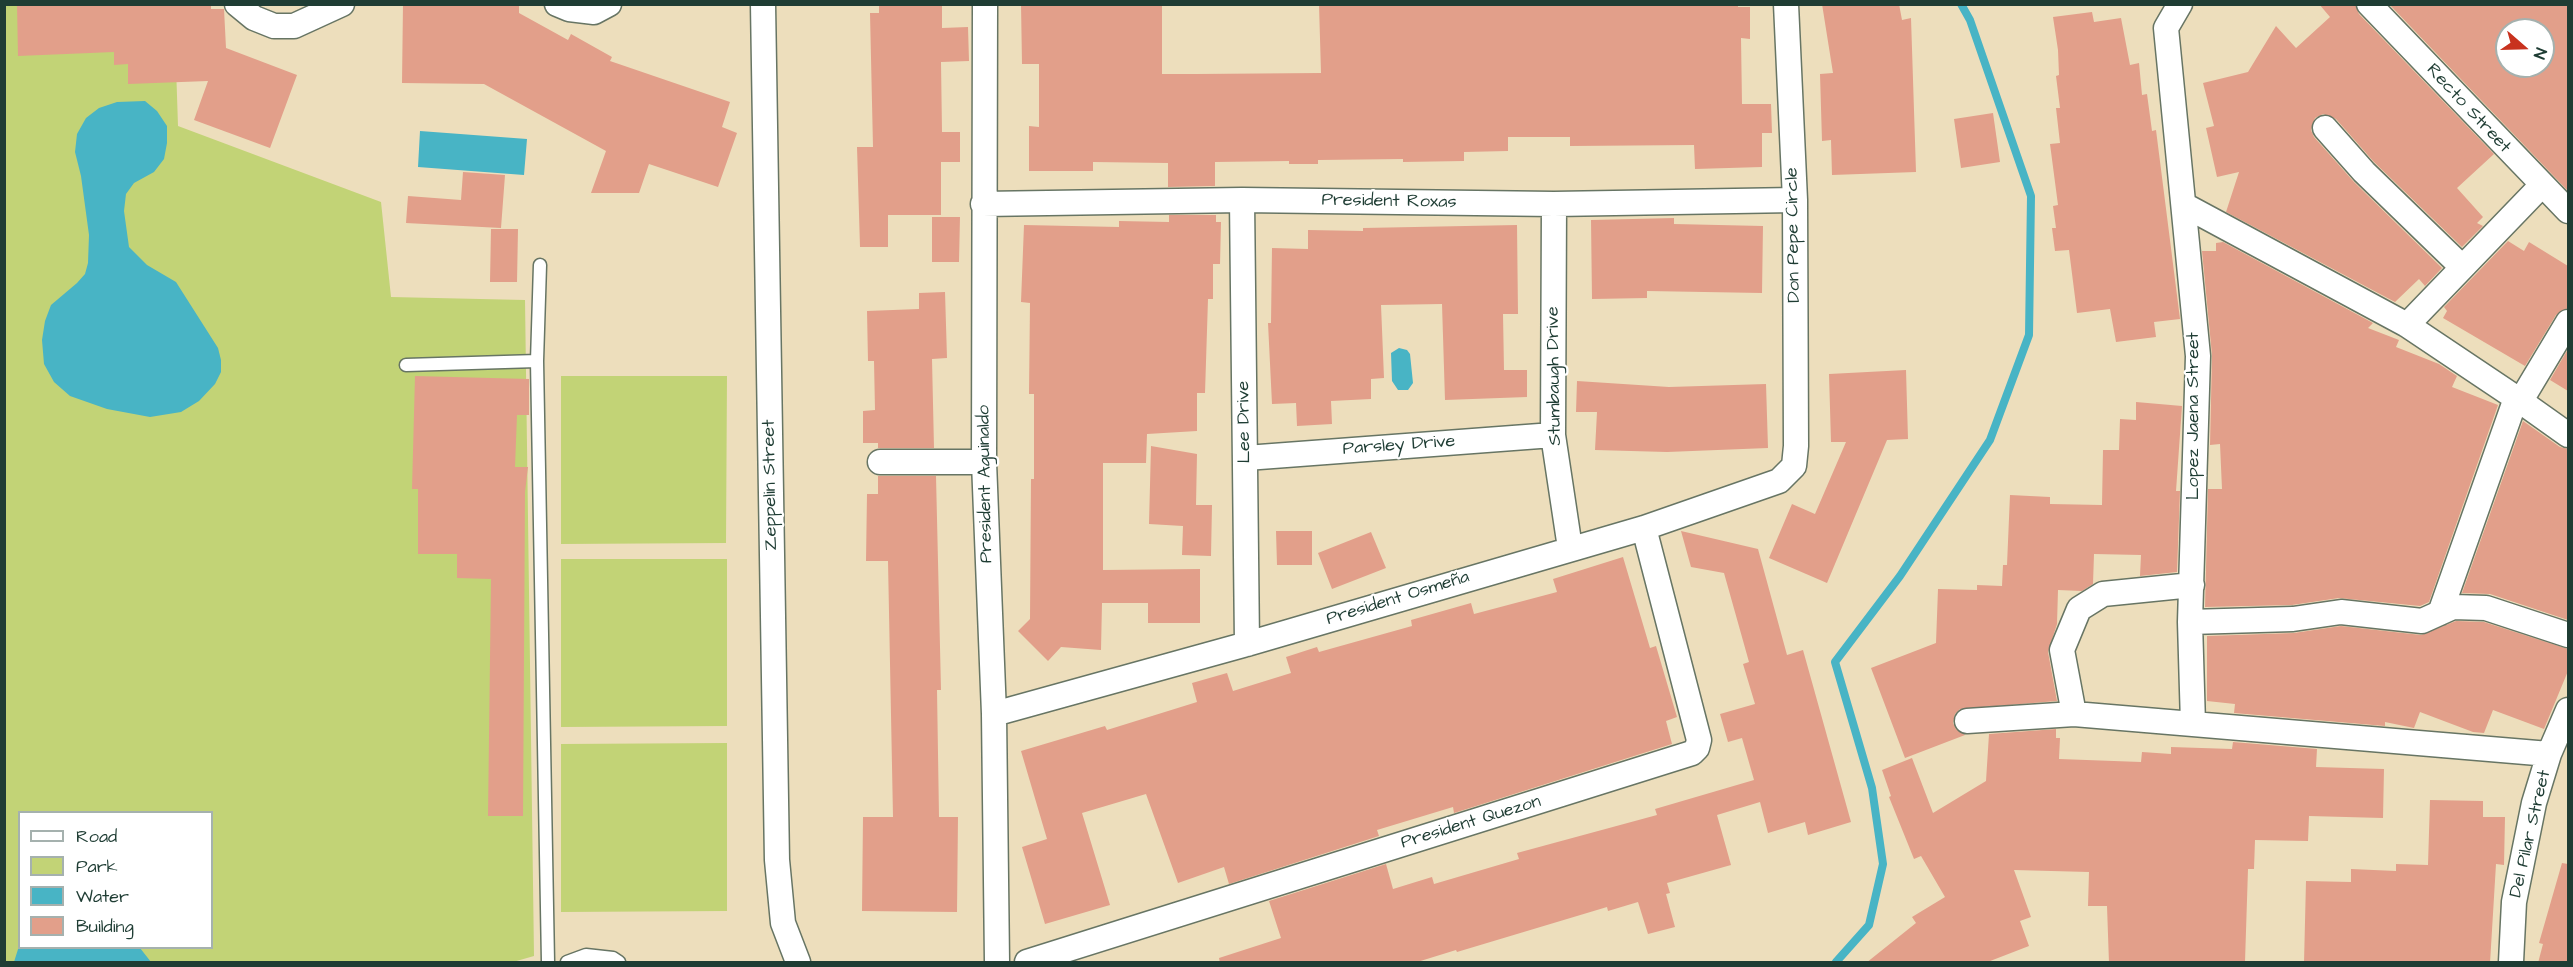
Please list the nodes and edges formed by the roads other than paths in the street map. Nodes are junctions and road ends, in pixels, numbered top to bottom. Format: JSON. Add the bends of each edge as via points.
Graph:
{"nodes":[{"id":1,"x":237,"y":4,"type":"edge"},
{"id":2,"x":342,"y":4,"type":"edge"},
{"id":3,"x":609,"y":4,"type":"edge"},
{"id":4,"x":763,"y":4,"type":"edge"},
{"id":5,"x":985,"y":4,"type":"edge"},
{"id":6,"x":1786,"y":4,"type":"edge"},
{"id":7,"x":2180,"y":4,"type":"edge"},
{"id":8,"x":2369,"y":4,"type":"edge"},
{"id":9,"x":565,"y":6,"type":"edge"},
{"id":10,"x":2325,"y":128,"type":"dead end"},
{"id":11,"x":2541,"y":186,"type":"junction"},
{"id":12,"x":1242,"y":200,"type":"junction"},
{"id":13,"x":1795,"y":200,"type":"junction"},
{"id":14,"x":984,"y":204,"type":"junction"},
{"id":15,"x":1554,"y":204,"type":"junction"},
{"id":16,"x":2184,"y":205,"type":"junction"},
{"id":17,"x":2568,"y":211,"type":"edge"},
{"id":18,"x":540,"y":265,"type":"dead end"},
{"id":19,"x":2461,"y":266,"type":"junction"},
{"id":20,"x":2568,"y":321,"type":"edge"},
{"id":21,"x":2407,"y":325,"type":"junction"},
{"id":22,"x":537,"y":361,"type":"junction"},
{"id":23,"x":406,"y":365,"type":"dead end"},
{"id":24,"x":2518,"y":400,"type":"junction"},
{"id":25,"x":1553,"y":435,"type":"junction"},
{"id":26,"x":2568,"y":435,"type":"edge"},
{"id":27,"x":1246,"y":458,"type":"junction"},
{"id":28,"x":879,"y":462,"type":"dead end"},
{"id":29,"x":984,"y":462,"type":"junction"},
{"id":30,"x":1794,"y":466,"type":"joint"},
{"id":31,"x":1644,"y":528,"type":"junction"},
{"id":32,"x":1570,"y":548,"type":"junction"},
{"id":33,"x":2192,"y":585,"type":"junction"},
{"id":34,"x":2440,"y":613,"type":"junction"},
{"id":35,"x":2190,"y":622,"type":"junction"},
{"id":36,"x":2568,"y":634,"type":"edge"},
{"id":37,"x":1247,"y":644,"type":"junction"},
{"id":38,"x":2568,"y":710,"type":"edge"},
{"id":39,"x":994,"y":714,"type":"junction"},
{"id":40,"x":2074,"y":714,"type":"junction"},
{"id":41,"x":1967,"y":721,"type":"dead end"},
{"id":42,"x":2193,"y":724,"type":"junction"},
{"id":43,"x":2549,"y":754,"type":"junction"},
{"id":44,"x":549,"y":963,"type":"edge"},
{"id":45,"x":567,"y":963,"type":"edge"},
{"id":46,"x":619,"y":963,"type":"edge"},
{"id":47,"x":798,"y":963,"type":"edge"},
{"id":48,"x":997,"y":963,"type":"edge"},
{"id":49,"x":1027,"y":963,"type":"edge"},
{"id":50,"x":2511,"y":963,"type":"edge"}],
"edges":[{"from":1,"to":2,"type":"street","via":[[254,18],[274,26],[294,26]]},
{"from":3,"to":9,"type":"street","via":[[594,12]]},
{"from":4,"to":47,"type":"street","name":"Zeppelin Street","via":[[777,860],[783,923]]},
{"from":5,"to":14,"type":"street","name":"President Aguinaldo"},
{"from":6,"to":13,"type":"street","name":"Don Pepe Circle"},
{"from":7,"to":16,"type":"street","name":"Lopez Jaena Street","via":[[2166,28]]},
{"from":8,"to":11,"type":"street","name":"Recto Street"},
{"from":10,"to":19,"type":"street"},
{"from":11,"to":17,"type":"street","name":"Recto Street"},
{"from":11,"to":19,"type":"street"},
{"from":12,"to":14,"type":"street","name":"President Roxas"},
{"from":12,"to":15,"type":"street","name":"President Roxas"},
{"from":12,"to":27,"type":"street","name":"Lee Drive"},
{"from":13,"to":15,"type":"street","name":"President Roxas"},
{"from":13,"to":30,"type":"street","name":"Don Pepe Circle"},
{"from":14,"to":29,"type":"street","name":"President Aguinaldo"},
{"from":15,"to":25,"type":"street","name":"Stumbaugh Drive"},
{"from":16,"to":21,"type":"street"},
{"from":16,"to":33,"type":"street","name":"Lopez Jaena Street","via":[[2198,356]]},
{"from":18,"to":22,"type":"lane"},
{"from":19,"to":21,"type":"street"},
{"from":20,"to":24,"type":"street"},
{"from":21,"to":24,"type":"street"},
{"from":22,"to":23,"type":"lane"},
{"from":22,"to":44,"type":"lane"},
{"from":24,"to":26,"type":"street"},
{"from":24,"to":34,"type":"street"},
{"from":25,"to":27,"type":"street","name":"Parsley Drive"},
{"from":25,"to":32,"type":"street","name":"Stumbaugh Drive"},
{"from":27,"to":37,"type":"street","name":"Lee Drive"},
{"from":28,"to":29,"type":"street"},
{"from":29,"to":39,"type":"street","name":"President Aguinaldo"},
{"from":30,"to":31,"type":"street","name":"President Osmeña","via":[[1779,480]]},
{"from":31,"to":32,"type":"street","name":"President Osmeña"},
{"from":31,"to":49,"type":"street","name":"President Quezon","via":[[1699,740],[1692,753]]},
{"from":32,"to":37,"type":"street","name":"President Osmeña"},
{"from":33,"to":35,"type":"street","name":"Lopez Jaena Street"},
{"from":33,"to":40,"type":"street","via":[[2103,594],[2079,609],[2062,650]]},
{"from":34,"to":35,"type":"street","via":[[2422,621],[2341,612],[2293,620]]},
{"from":34,"to":36,"type":"street","via":[[2453,607],[2486,608]]},
{"from":35,"to":42,"type":"street","name":"Lopez Jaena Street"},
{"from":37,"to":39,"type":"street","name":"President Osmeña"},
{"from":38,"to":43,"type":"street","name":"Del Pilar Street"},
{"from":39,"to":48,"type":"street","name":"President Aguinaldo"},
{"from":40,"to":41,"type":"street"},
{"from":40,"to":42,"type":"street"},
{"from":42,"to":43,"type":"street"},
{"from":43,"to":50,"type":"street","name":"Del Pilar Street","via":[[2534,803],[2514,902]]},
{"from":45,"to":46,"type":"lane","via":[[586,955],[613,958]]}]}
